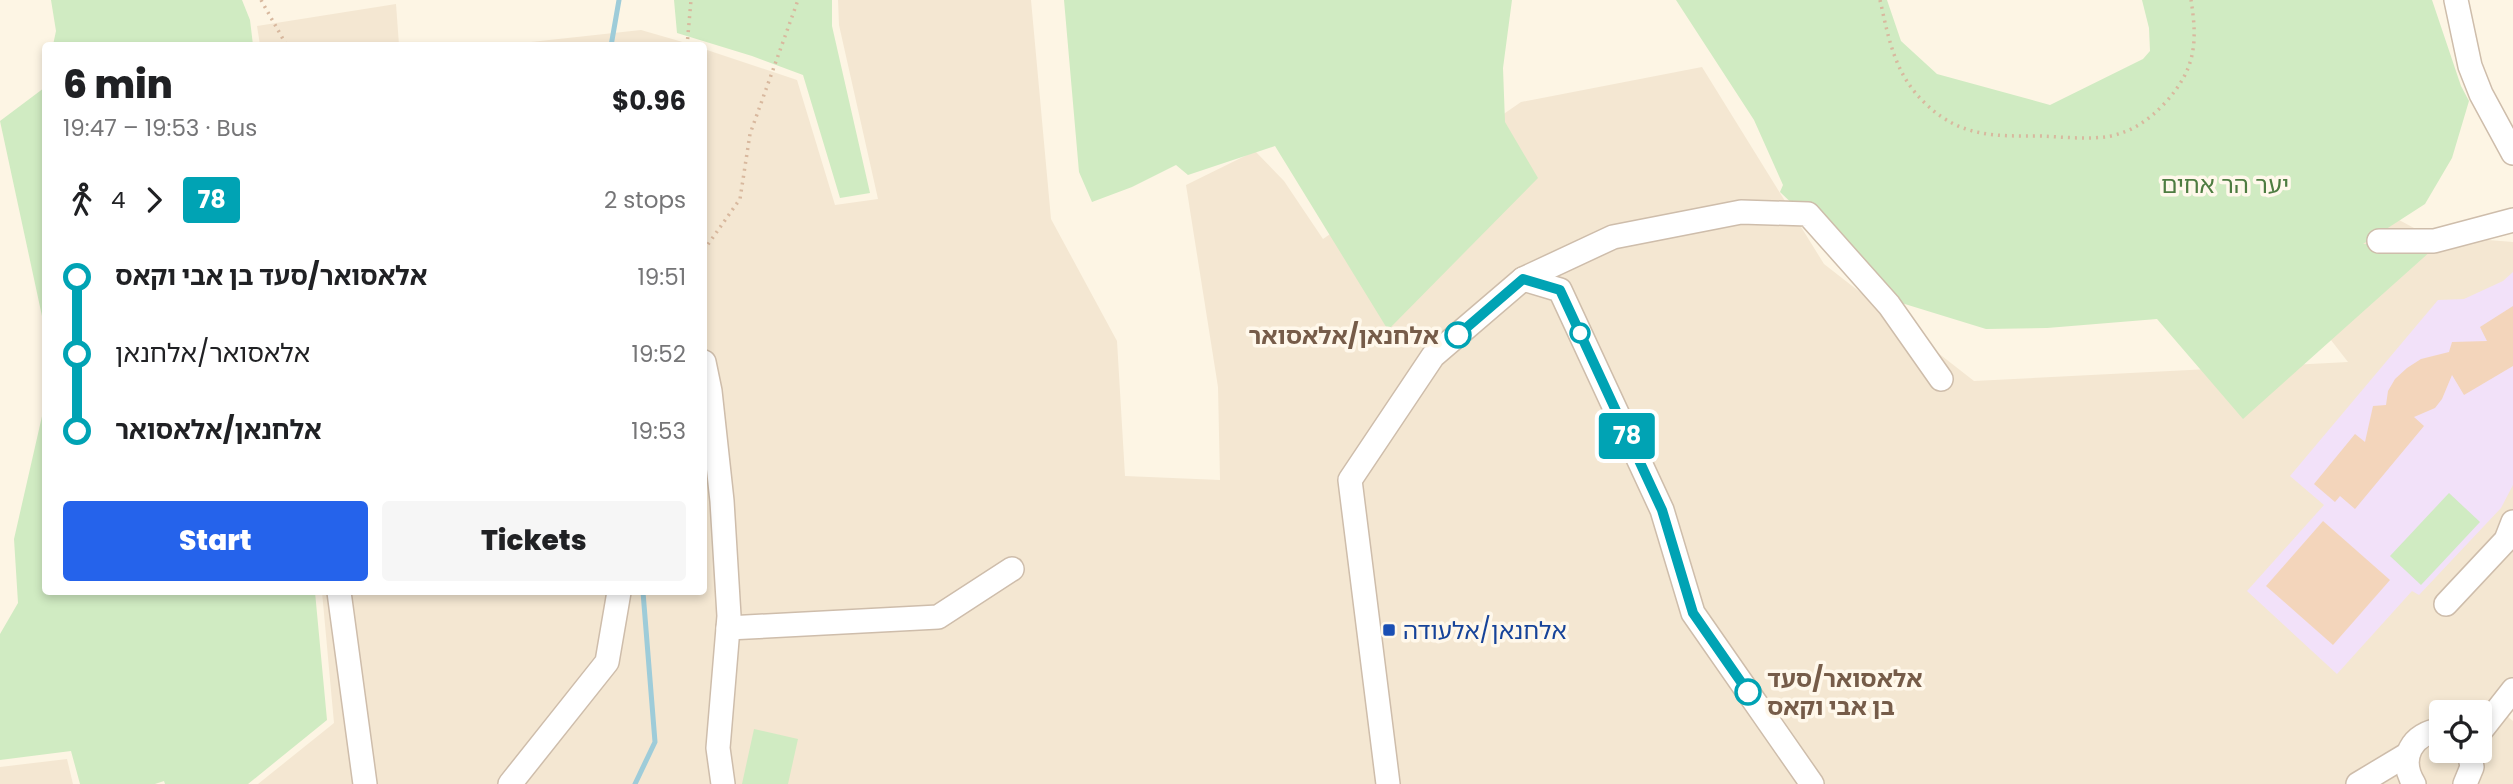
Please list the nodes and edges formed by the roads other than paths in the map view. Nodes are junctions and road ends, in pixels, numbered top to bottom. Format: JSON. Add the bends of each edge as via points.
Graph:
{"nodes":[{"id":1,"x":2456,"y":0,"type":"edge"},
{"id":2,"x":2513,"y":153,"type":"edge"},
{"id":3,"x":2513,"y":220,"type":"edge"},
{"id":4,"x":2379,"y":241,"type":"dead end"},
{"id":5,"x":1523,"y":279,"type":"junction"},
{"id":6,"x":1941,"y":379,"type":"dead end"},
{"id":7,"x":707,"y":393,"type":"edge"},
{"id":8,"x":2513,"y":522,"type":"edge"},
{"id":9,"x":1012,"y":569,"type":"dead end"},
{"id":10,"x":339,"y":595,"type":"edge"},
{"id":11,"x":619,"y":595,"type":"edge"},
{"id":12,"x":2446,"y":604,"type":"dead end"},
{"id":13,"x":728,"y":628,"type":"junction"},
{"id":14,"x":2513,"y":690,"type":"edge"},
{"id":15,"x":2492,"y":717,"type":"edge"},
{"id":16,"x":2429,"y":732,"type":"edge"},
{"id":17,"x":2408,"y":754,"type":"junction"},
{"id":18,"x":2471,"y":763,"type":"edge"},
{"id":19,"x":1811,"y":779,"type":"edge"},
{"id":20,"x":365,"y":784,"type":"edge"},
{"id":21,"x":510,"y":784,"type":"edge"},
{"id":22,"x":723,"y":784,"type":"edge"},
{"id":23,"x":1388,"y":784,"type":"edge"},
{"id":24,"x":2358,"y":784,"type":"edge"},
{"id":25,"x":2414,"y":784,"type":"edge"},
{"id":26,"x":2465,"y":784,"type":"edge"}],
"edges":[{"from":1,"to":2,"type":"street","via":[[2470,66]]},
{"from":3,"to":4,"type":"street","via":[[2434,241]]},
{"from":5,"to":6,"type":"street","via":[[1613,237],[1741,212],[1808,214],[1889,305]]},
{"from":5,"to":19,"type":"street","via":[[1560,290],[1662,510],[1693,613]]},
{"from":5,"to":23,"type":"street","via":[[1433,356],[1350,480]]},
{"from":7,"to":13,"type":"street","via":[[722,501]]},
{"from":8,"to":12,"type":"street","via":[[2506,540]]},
{"from":9,"to":13,"type":"street","via":[[938,617]]},
{"from":10,"to":20,"type":"street"},
{"from":11,"to":21,"type":"street","via":[[607,662]]},
{"from":13,"to":22,"type":"street","via":[[718,748]]},
{"from":14,"to":15,"type":"street"},
{"from":16,"to":17,"type":"street","via":[[2412,744]]},
{"from":17,"to":24,"type":"street"},
{"from":17,"to":25,"type":"street","via":[[2406,765]]},
{"from":18,"to":26,"type":"street"}]}
